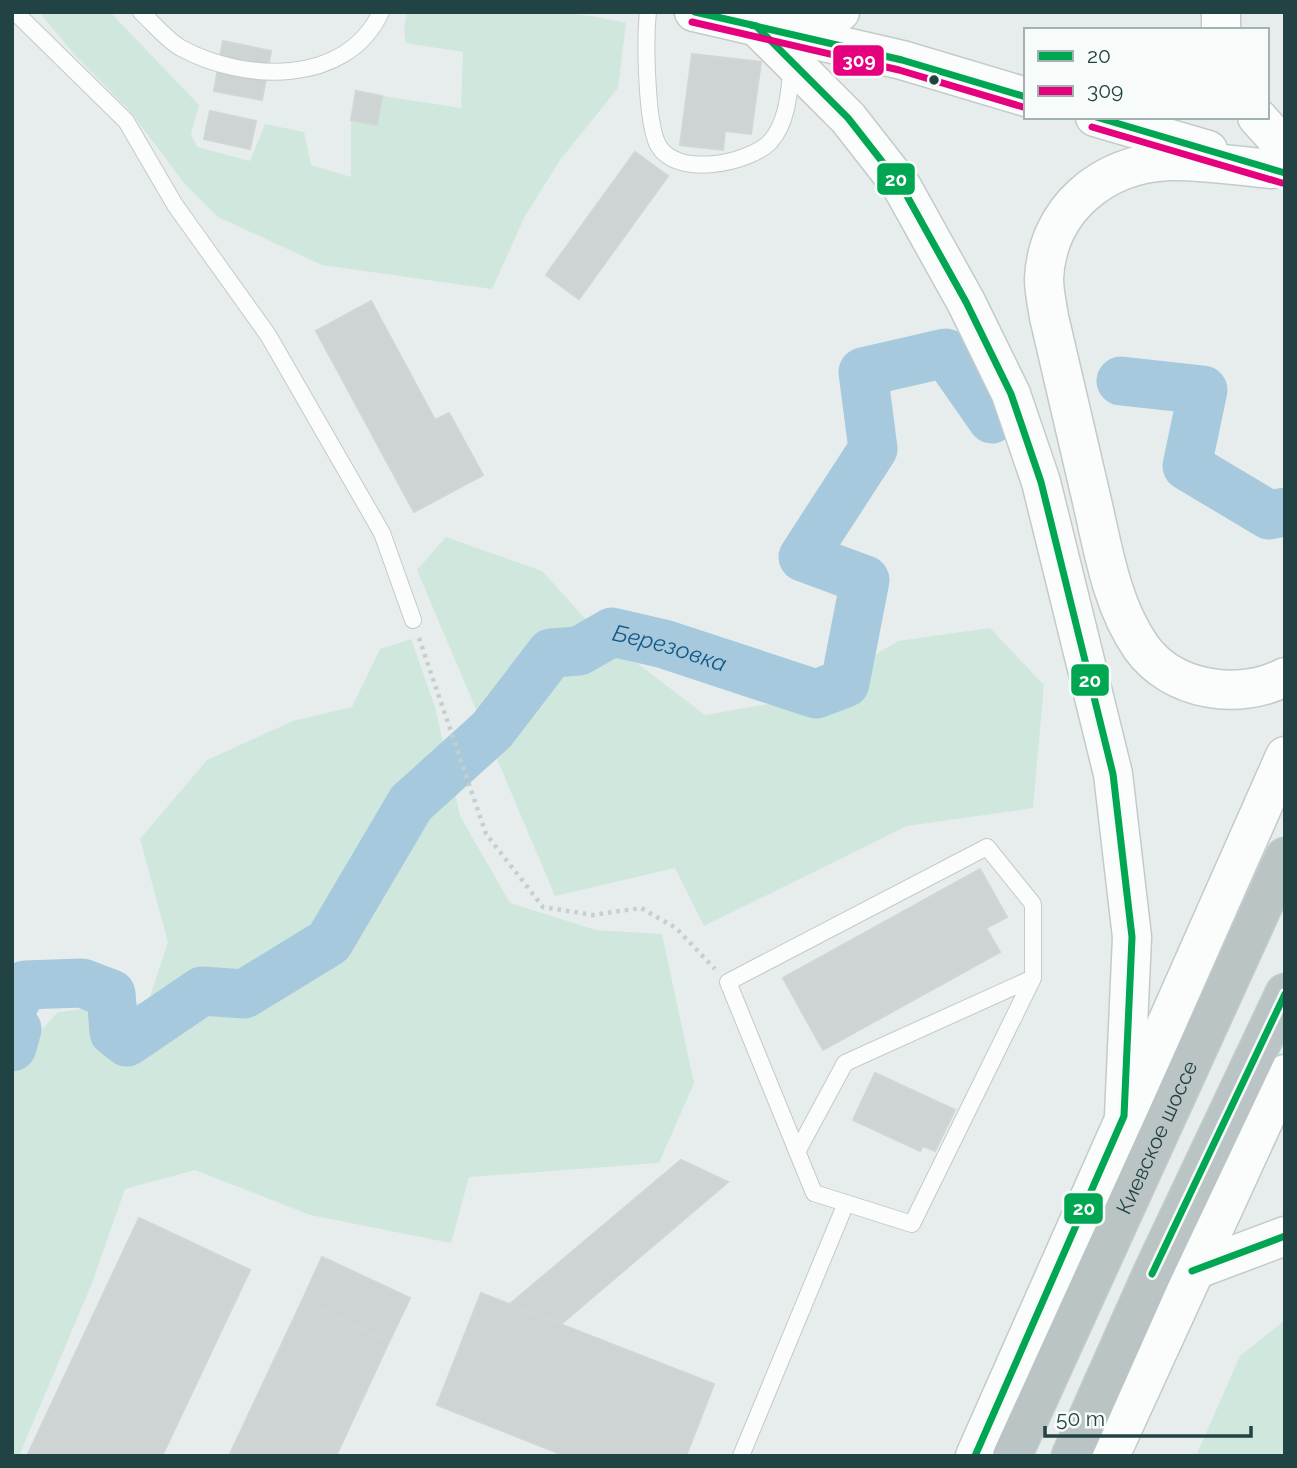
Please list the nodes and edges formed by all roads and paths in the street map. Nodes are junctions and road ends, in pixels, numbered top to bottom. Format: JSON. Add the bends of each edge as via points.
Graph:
{"nodes":[{"id":1,"x":15,"y":12,"type":"edge"},
{"id":2,"x":141,"y":12,"type":"edge"},
{"id":3,"x":381,"y":12,"type":"edge"},
{"id":4,"x":648,"y":12,"type":"edge"},
{"id":5,"x":694,"y":12,"type":"edge"},
{"id":6,"x":840,"y":12,"type":"edge"},
{"id":7,"x":755,"y":26,"type":"junction"},
{"id":8,"x":793,"y":64,"type":"junction"},
{"id":9,"x":1024,"y":96,"type":"edge"},
{"id":10,"x":1104,"y":119,"type":"edge"},
{"id":11,"x":1258,"y":119,"type":"edge"},
{"id":12,"x":1280,"y":163,"type":"edge"},
{"id":13,"x":413,"y":620,"type":"joint"},
{"id":14,"x":1285,"y":677,"type":"edge"},
{"id":15,"x":1285,"y":756,"type":"edge"},
{"id":16,"x":1285,"y":857,"type":"edge"},
{"id":17,"x":1033,"y":978,"type":"junction"},
{"id":18,"x":728,"y":982,"type":"junction"},
{"id":19,"x":1285,"y":993,"type":"edge"},
{"id":20,"x":1285,"y":1074,"type":"edge"},
{"id":21,"x":1124,"y":1116,"type":"junction"},
{"id":22,"x":797,"y":1152,"type":"junction"},
{"id":23,"x":846,"y":1203,"type":"junction"},
{"id":24,"x":1285,"y":1237,"type":"edge"},
{"id":25,"x":1192,"y":1271,"type":"junction"},
{"id":26,"x":741,"y":1456,"type":"edge"},
{"id":27,"x":975,"y":1456,"type":"edge"},
{"id":28,"x":1012,"y":1456,"type":"edge"},
{"id":29,"x":1071,"y":1456,"type":"edge"},
{"id":30,"x":1110,"y":1456,"type":"edge"}],
"edges":[{"from":1,"to":13,"type":"lane","via":[[126,121],[175,205],[268,335],[382,533]]},
{"from":2,"to":3,"type":"lane","via":[[179,47],[220,64],[267,73],[319,65],[348,52]]},
{"from":4,"to":8,"type":"lane","via":[[648,85],[659,145],[673,158],[694,166],[742,157],[770,141],[786,113]]},
{"from":5,"to":7,"type":"main road"},
{"from":6,"to":7,"type":"main road"},
{"from":7,"to":8,"type":"main road"},
{"from":7,"to":9,"type":"main road","via":[[902,60]]},
{"from":8,"to":21,"type":"main road","via":[[848,118],[902,187],[1011,394],[1041,481],[1113,774],[1132,937]]},
{"from":10,"to":12,"type":"main road"},
{"from":11,"to":12,"type":"main road"},
{"from":12,"to":14,"type":"main road","via":[[1169,161],[1106,176],[1083,192],[1062,216],[1044,279],[1109,573],[1142,649],[1166,673],[1196,687],[1237,689]]},
{"from":13,"to":18,"type":"path","via":[[486,834],[543,907],[593,915],[641,908],[676,928]]},
{"from":15,"to":21,"type":"main road"},
{"from":16,"to":28,"type":"highway","name":"Киевское шоссе"},
{"from":17,"to":18,"type":"lane","via":[[1033,904],[987,846]]},
{"from":17,"to":22,"type":"lane","via":[[845,1063]]},
{"from":17,"to":23,"type":"lane","via":[[912,1224]]},
{"from":18,"to":22,"type":"lane"},
{"from":19,"to":29,"type":"highway"},
{"from":20,"to":25,"type":"main road"},
{"from":21,"to":27,"type":"main road"},
{"from":22,"to":23,"type":"lane","via":[[814,1193]]},
{"from":23,"to":26,"type":"lane"},
{"from":24,"to":25,"type":"main road"},
{"from":25,"to":30,"type":"main road"}]}
